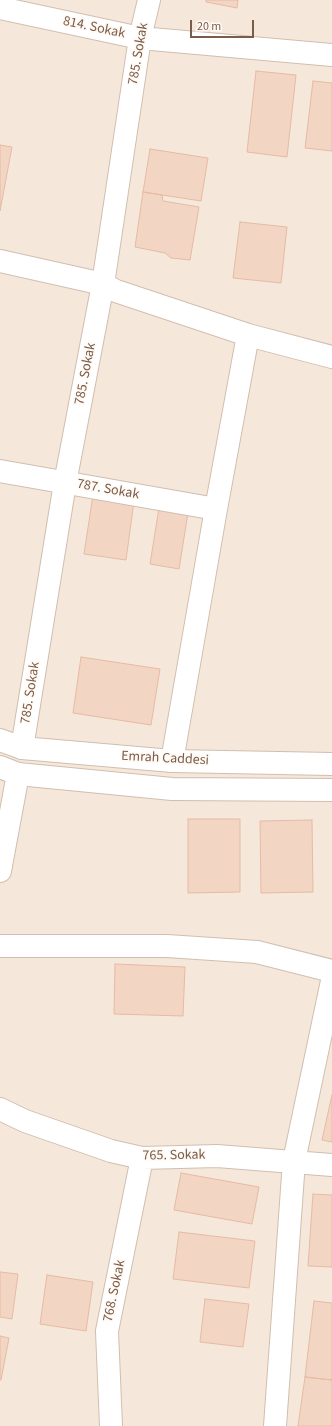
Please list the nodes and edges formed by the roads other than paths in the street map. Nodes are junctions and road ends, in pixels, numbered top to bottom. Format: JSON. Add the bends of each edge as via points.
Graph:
{"nodes":[{"id":1,"x":149,"y":0,"type":"edge"},
{"id":2,"x":0,"y":8,"type":"edge"},
{"id":3,"x":140,"y":38,"type":"junction"},
{"id":4,"x":332,"y":55,"type":"edge"},
{"id":5,"x":0,"y":261,"type":"edge"},
{"id":6,"x":102,"y":284,"type":"junction"},
{"id":7,"x":248,"y":334,"type":"junction"},
{"id":8,"x":332,"y":357,"type":"edge"},
{"id":9,"x":0,"y":472,"type":"edge"},
{"id":10,"x":65,"y":483,"type":"junction"},
{"id":11,"x":216,"y":509,"type":"junction"},
{"id":12,"x":0,"y":740,"type":"edge"},
{"id":13,"x":22,"y":748,"type":"junction"},
{"id":14,"x":172,"y":761,"type":"junction"},
{"id":15,"x":332,"y":764,"type":"edge"},
{"id":16,"x":9,"y":771,"type":"edge"},
{"id":17,"x":332,"y":790,"type":"edge"},
{"id":18,"x":0,"y":871,"type":"edge"},
{"id":19,"x":0,"y":946,"type":"edge"},
{"id":20,"x":332,"y":971,"type":"edge"},
{"id":21,"x":332,"y":981,"type":"edge"},
{"id":22,"x":0,"y":1109,"type":"edge"},
{"id":23,"x":142,"y":1158,"type":"junction"},
{"id":24,"x":294,"y":1161,"type":"junction"},
{"id":25,"x":332,"y":1165,"type":"edge"},
{"id":26,"x":112,"y":1426,"type":"edge"},
{"id":27,"x":275,"y":1426,"type":"edge"}],
"edges":[{"from":1,"to":3,"type":"street","name":"785. Sokak"},
{"from":2,"to":3,"type":"street","name":"814. Sokak"},
{"from":3,"to":4,"type":"street","name":"814. Sokak"},
{"from":3,"to":6,"type":"street","name":"785. Sokak"},
{"from":5,"to":6,"type":"street"},
{"from":6,"to":7,"type":"street","via":[[116,291]]},
{"from":6,"to":10,"type":"street","name":"785. Sokak"},
{"from":7,"to":8,"type":"street"},
{"from":7,"to":11,"type":"street"},
{"from":9,"to":10,"type":"street","name":"787. Sokak"},
{"from":10,"to":11,"type":"street","name":"787. Sokak"},
{"from":10,"to":13,"type":"street","name":"785. Sokak"},
{"from":11,"to":14,"type":"street"},
{"from":12,"to":13,"type":"street","name":"Emrah Caddesi"},
{"from":13,"to":14,"type":"street","name":"Emrah Caddesi"},
{"from":14,"to":15,"type":"street","name":"Emrah Caddesi"},
{"from":16,"to":17,"type":"street","name":"Emrah Caddesi","via":[[172,789]]},
{"from":16,"to":18,"type":"street"},
{"from":19,"to":20,"type":"street","via":[[167,946],[258,952]]},
{"from":21,"to":24,"type":"street"},
{"from":22,"to":23,"type":"street","name":"765. Sokak","via":[[25,1121],[111,1152]]},
{"from":23,"to":24,"type":"street","name":"765. Sokak","via":[[217,1156]]},
{"from":23,"to":26,"type":"street","name":"768. Sokak","via":[[107,1331]]},
{"from":24,"to":25,"type":"street","name":"765. Sokak"},
{"from":24,"to":27,"type":"street"}]}
